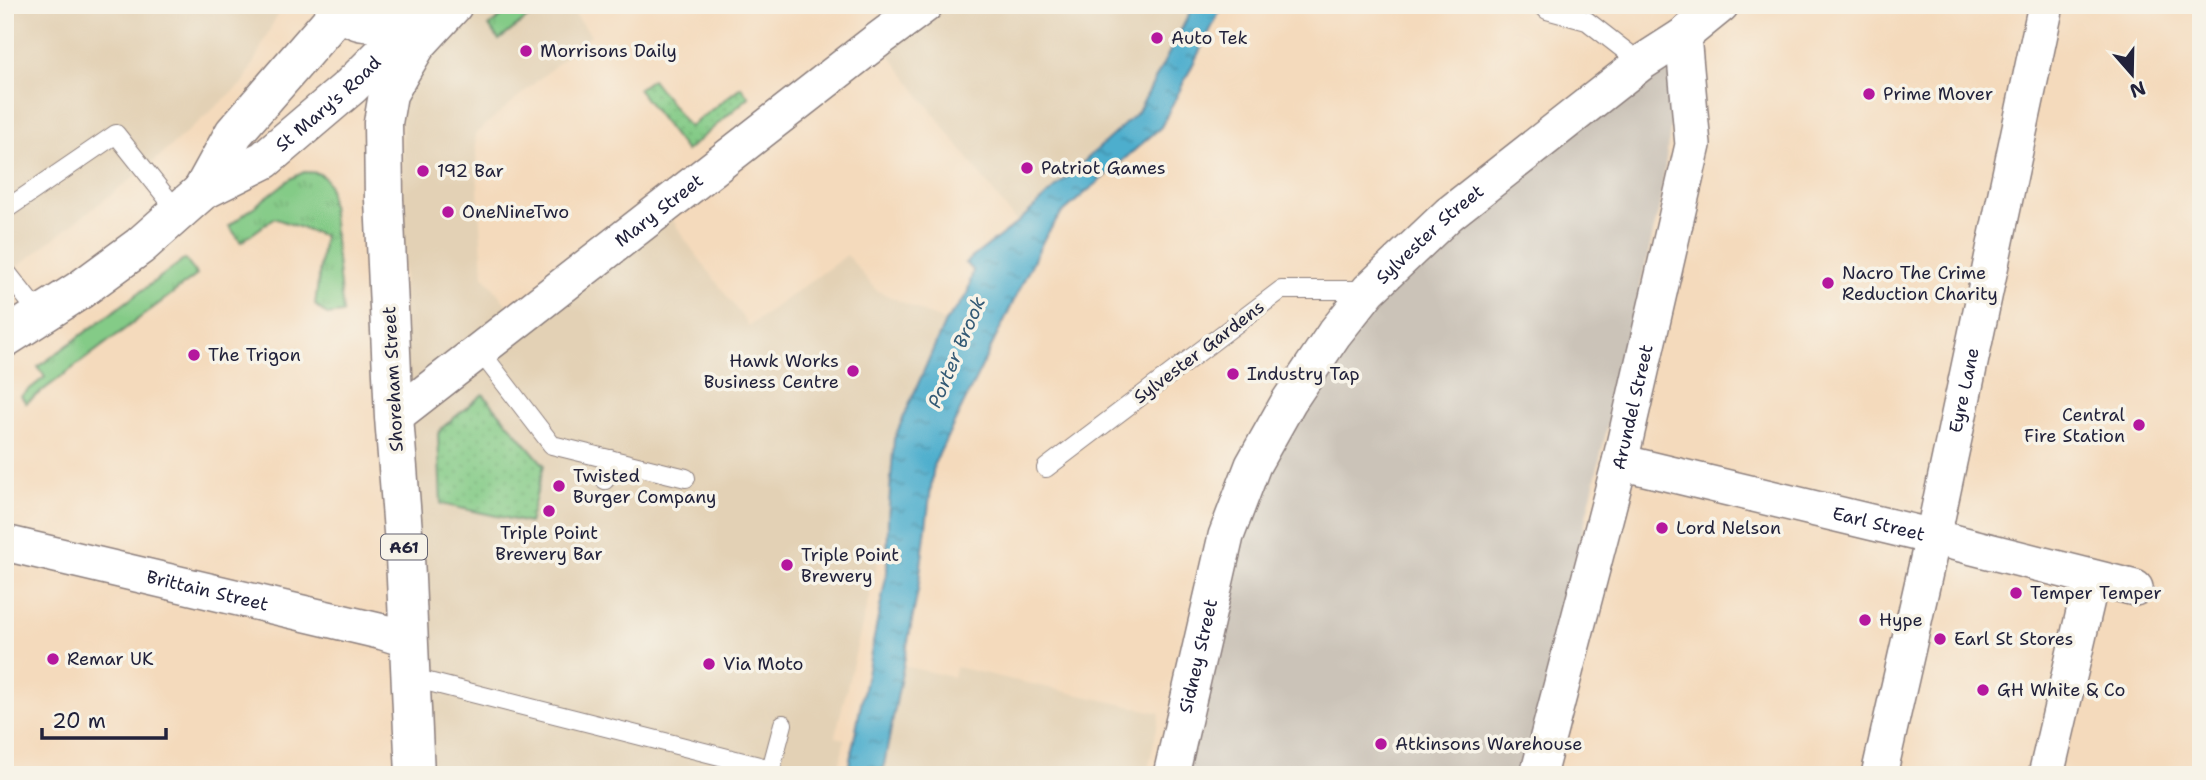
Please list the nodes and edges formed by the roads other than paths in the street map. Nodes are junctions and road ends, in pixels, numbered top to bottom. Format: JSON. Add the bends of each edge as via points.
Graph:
{"nodes":[{"id":1,"x":424,"y":5,"type":"edge"},
{"id":2,"x":445,"y":5,"type":"edge"},
{"id":3,"x":453,"y":5,"type":"edge"},
{"id":4,"x":925,"y":5,"type":"edge"},
{"id":5,"x":1542,"y":5,"type":"edge"},
{"id":6,"x":1721,"y":5,"type":"edge"},
{"id":7,"x":2046,"y":5,"type":"edge"},
{"id":8,"x":343,"y":7,"type":"edge"},
{"id":9,"x":1683,"y":36,"type":"junction"},
{"id":10,"x":1641,"y":63,"type":"junction"},
{"id":11,"x":190,"y":202,"type":"junction"},
{"id":12,"x":5,"y":209,"type":"edge"},
{"id":13,"x":5,"y":270,"type":"edge"},
{"id":14,"x":1369,"y":290,"type":"junction"},
{"id":15,"x":40,"y":315,"type":"junction"},
{"id":16,"x":5,"y":338,"type":"edge"},
{"id":17,"x":480,"y":351,"type":"junction"},
{"id":18,"x":394,"y":417,"type":"junction"},
{"id":19,"x":610,"y":459,"type":"junction"},
{"id":20,"x":1620,"y":462,"type":"junction"},
{"id":21,"x":1046,"y":468,"type":"dead end"},
{"id":22,"x":687,"y":478,"type":"dead end"},
{"id":23,"x":606,"y":480,"type":"dead end"},
{"id":24,"x":1226,"y":536,"type":"joint"},
{"id":25,"x":1933,"y":537,"type":"junction"},
{"id":26,"x":5,"y":543,"type":"edge"},
{"id":27,"x":2092,"y":578,"type":"junction"},
{"id":28,"x":2135,"y":588,"type":"dead end"},
{"id":29,"x":408,"y":659,"type":"junction"},
{"id":30,"x":783,"y":724,"type":"dead end"},
{"id":31,"x":415,"y":775,"type":"edge"},
{"id":32,"x":1171,"y":775,"type":"edge"},
{"id":33,"x":1538,"y":775,"type":"edge"},
{"id":34,"x":1878,"y":775,"type":"edge"},
{"id":35,"x":2046,"y":775,"type":"edge"}],
"edges":[{"from":1,"to":8,"type":"highway","via":[[390,19],[363,23],[351,19]]},
{"from":2,"to":11,"type":"highway","name":"St Mary's Road","via":[[395,42],[264,160]]},
{"from":3,"to":18,"type":"highway","name":"Shoreham Street","number":"A61","via":[[417,44],[388,94],[383,123]]},
{"from":4,"to":17,"type":"street","name":"Mary Street"},
{"from":5,"to":10,"type":"lane","via":[[1587,21]]},
{"from":6,"to":9,"type":"street","name":"Sylvester Street"},
{"from":7,"to":25,"type":"street","name":"Eyre Lane"},
{"from":8,"to":11,"type":"highway","name":"St Mary's Road","via":[[234,133]]},
{"from":9,"to":10,"type":"street","name":"Sylvester Street"},
{"from":9,"to":20,"type":"street","name":"Arundel Street","via":[[1693,145]]},
{"from":10,"to":14,"type":"street","name":"Sylvester Street","via":[[1449,214]]},
{"from":11,"to":12,"type":"lane","via":[[116,134]]},
{"from":11,"to":15,"type":"highway","name":"St Mary's Road","via":[[120,261]]},
{"from":13,"to":15,"type":"lane"},
{"from":14,"to":21,"type":"lane","name":"Sylvester Gardens","via":[[1281,290]]},
{"from":14,"to":24,"type":"street","name":"Sylvester Street","via":[[1289,401],[1253,465]]},
{"from":15,"to":16,"type":"highway","name":"St Mary's Road"},
{"from":17,"to":18,"type":"street","name":"Mary Street"},
{"from":17,"to":19,"type":"lane","via":[[552,445]]},
{"from":18,"to":29,"type":"highway","name":"Shoreham Street","number":"A61"},
{"from":19,"to":22,"type":"lane"},
{"from":19,"to":23,"type":"lane"},
{"from":20,"to":25,"type":"street","name":"Earl Street"},
{"from":20,"to":33,"type":"street","name":"Arundel Street"},
{"from":24,"to":32,"type":"street","name":"Sidney Street"},
{"from":25,"to":27,"type":"street","name":"Earl Street"},
{"from":25,"to":34,"type":"street","name":"Eyre Lane"},
{"from":26,"to":29,"type":"street","name":"Brittain Street","via":[[370,629]]},
{"from":27,"to":28,"type":"street","name":"Earl Street"},
{"from":27,"to":35,"type":"street"},
{"from":29,"to":30,"type":"lane","via":[[771,769]]},
{"from":29,"to":31,"type":"highway","name":"Shoreham Street","number":"A61"}]}
